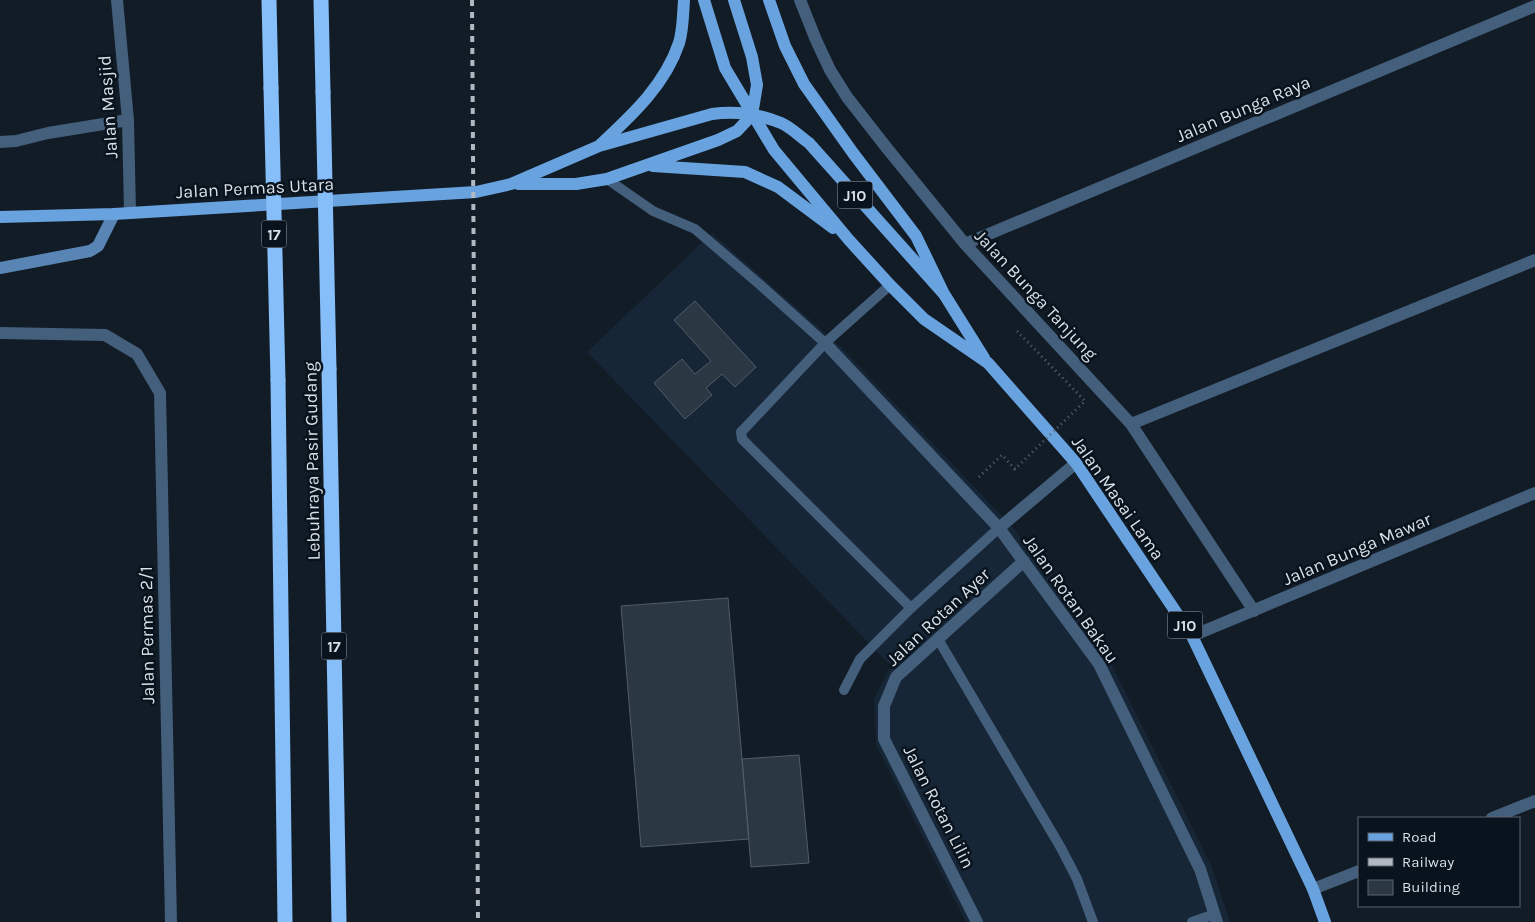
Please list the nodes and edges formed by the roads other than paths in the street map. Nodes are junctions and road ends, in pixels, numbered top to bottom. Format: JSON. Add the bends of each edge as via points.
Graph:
{"nodes":[{"id":1,"x":117,"y":0,"type":"edge"},
{"id":2,"x":269,"y":0,"type":"edge"},
{"id":3,"x":321,"y":0,"type":"edge"},
{"id":4,"x":684,"y":0,"type":"edge"},
{"id":5,"x":704,"y":0,"type":"edge"},
{"id":6,"x":734,"y":0,"type":"edge"},
{"id":7,"x":769,"y":0,"type":"edge"},
{"id":8,"x":800,"y":0,"type":"edge"},
{"id":9,"x":1535,"y":6,"type":"edge"},
{"id":10,"x":752,"y":115,"type":"junction"},
{"id":11,"x":128,"y":120,"type":"junction"},
{"id":12,"x":0,"y":142,"type":"edge"},
{"id":13,"x":599,"y":146,"type":"junction"},
{"id":14,"x":648,"y":165,"type":"junction"},
{"id":15,"x":606,"y":179,"type":"junction"},
{"id":16,"x":511,"y":184,"type":"junction"},
{"id":17,"x":130,"y":213,"type":"junction"},
{"id":18,"x":114,"y":214,"type":"junction"},
{"id":19,"x":0,"y":217,"type":"edge"},
{"id":20,"x":849,"y":240,"type":"junction"},
{"id":21,"x":965,"y":244,"type":"junction"},
{"id":22,"x":1535,"y":260,"type":"edge"},
{"id":23,"x":0,"y":268,"type":"edge"},
{"id":24,"x":890,"y":285,"type":"junction"},
{"id":25,"x":944,"y":294,"type":"junction"},
{"id":26,"x":0,"y":333,"type":"edge"},
{"id":27,"x":825,"y":343,"type":"junction"},
{"id":28,"x":988,"y":363,"type":"junction"},
{"id":29,"x":1131,"y":424,"type":"junction"},
{"id":30,"x":1076,"y":462,"type":"junction"},
{"id":31,"x":1535,"y":493,"type":"edge"},
{"id":32,"x":999,"y":528,"type":"junction"},
{"id":33,"x":1024,"y":561,"type":"junction"},
{"id":34,"x":911,"y":608,"type":"junction"},
{"id":35,"x":1254,"y":611,"type":"junction"},
{"id":36,"x":1192,"y":636,"type":"junction"},
{"id":37,"x":938,"y":639,"type":"junction"},
{"id":38,"x":844,"y":690,"type":"dead end"},
{"id":39,"x":884,"y":706,"type":"joint"},
{"id":40,"x":1535,"y":801,"type":"edge"},
{"id":41,"x":1495,"y":817,"type":"edge"},
{"id":42,"x":1358,"y":871,"type":"edge"},
{"id":43,"x":1313,"y":888,"type":"junction"},
{"id":44,"x":1216,"y":918,"type":"edge"},
{"id":45,"x":171,"y":922,"type":"edge"},
{"id":46,"x":285,"y":922,"type":"edge"},
{"id":47,"x":339,"y":922,"type":"edge"},
{"id":48,"x":977,"y":922,"type":"edge"},
{"id":49,"x":1093,"y":922,"type":"edge"},
{"id":50,"x":1192,"y":922,"type":"edge"},
{"id":51,"x":1325,"y":922,"type":"edge"}],
"edges":[{"from":1,"to":11,"type":"street","name":"Jalan Masjid"},
{"from":2,"to":46,"type":"highway","name":"Lebuhraya Pasir Gudang","number":"17","bridge":true},
{"from":3,"to":47,"type":"highway","name":"Lebuhraya Pasir Gudang","number":"17","bridge":true},
{"from":4,"to":13,"type":"main road","via":[[679,42],[664,75],[642,105]]},
{"from":5,"to":10,"type":"main road","name":"Jalan Masai Lama","number":"J10","via":[[725,68]]},
{"from":6,"to":10,"type":"main road","via":[[757,85]]},
{"from":7,"to":25,"type":"main road","via":[[785,46],[804,84],[916,236]]},
{"from":8,"to":21,"type":"street","name":"Jalan Bunga Tanjung","via":[[830,70],[847,97]]},
{"from":9,"to":21,"type":"street","name":"Jalan Bunga Raya"},
{"from":10,"to":13,"type":"main road","name":"Jalan Permas Utara","via":[[712,114]]},
{"from":10,"to":14,"type":"main road","name":"Jalan Permas Utara","via":[[737,131]]},
{"from":10,"to":20,"type":"main road","name":"Jalan Masai Lama","number":"J10","via":[[774,150]]},
{"from":10,"to":25,"type":"main road","number":"J10","via":[[782,123],[809,143]]},
{"from":11,"to":12,"type":"street"},
{"from":11,"to":17,"type":"street","name":"Jalan Masjid"},
{"from":13,"to":16,"type":"main road","name":"Jalan Permas Utara"},
{"from":14,"to":15,"type":"main road","name":"Jalan Permas Utara"},
{"from":14,"to":20,"type":"main road","via":[[745,172],[778,187]]},
{"from":15,"to":16,"type":"main road","name":"Jalan Permas Utara","via":[[576,184]]},
{"from":15,"to":27,"type":"lane","via":[[653,211],[695,229]]},
{"from":16,"to":17,"type":"main road","name":"Jalan Permas Utara","via":[[476,192]]},
{"from":17,"to":18,"type":"main road","name":"Jalan Permas Utara"},
{"from":18,"to":19,"type":"main road","name":"Jalan Permas Utara"},
{"from":18,"to":23,"type":"street","via":[[98,246],[90,251]]},
{"from":20,"to":24,"type":"main road","name":"Jalan Masai Lama","number":"J10"},
{"from":21,"to":29,"type":"street","name":"Jalan Bunga Tanjung"},
{"from":22,"to":29,"type":"street"},
{"from":24,"to":27,"type":"lane"},
{"from":24,"to":28,"type":"main road","name":"Jalan Masai Lama","number":"J10","via":[[924,319]]},
{"from":25,"to":28,"type":"main road"},
{"from":26,"to":45,"type":"street","name":"Jalan Permas 2/1","via":[[105,335],[138,354],[160,393]]},
{"from":27,"to":32,"type":"street","name":"Jalan Rotan Bakau"},
{"from":27,"to":34,"type":"lane","via":[[745,428],[742,439]]},
{"from":28,"to":30,"type":"main road","name":"Jalan Masai Lama","number":"J10"},
{"from":29,"to":35,"type":"street","name":"Jalan Bunga Tanjung"},
{"from":30,"to":32,"type":"street"},
{"from":30,"to":36,"type":"main road","name":"Jalan Masai Lama","number":"J10"},
{"from":31,"to":35,"type":"street","name":"Jalan Bunga Mawar"},
{"from":32,"to":33,"type":"street","name":"Jalan Rotan Bakau"},
{"from":32,"to":34,"type":"lane"},
{"from":33,"to":37,"type":"street","name":"Jalan Rotan Ayer"},
{"from":33,"to":44,"type":"street","name":"Jalan Rotan Bakau","via":[[1099,664],[1200,869]]},
{"from":34,"to":38,"type":"lane","via":[[860,659]]},
{"from":35,"to":36,"type":"street","name":"Jalan Bunga Mawar"},
{"from":36,"to":43,"type":"main road","name":"Jalan Masai Lama","number":"J10"},
{"from":37,"to":39,"type":"street","name":"Jalan Rotan Ayer","via":[[896,677]]},
{"from":37,"to":49,"type":"lane","via":[[1077,879]]},
{"from":39,"to":48,"type":"street","name":"Jalan Rotan Lilin","via":[[884,740]]},
{"from":40,"to":41,"type":"street"},
{"from":42,"to":43,"type":"street"},
{"from":43,"to":51,"type":"main road","name":"Jalan Masai Lama","number":"J10"},
{"from":44,"to":50,"type":"lane"}]}
